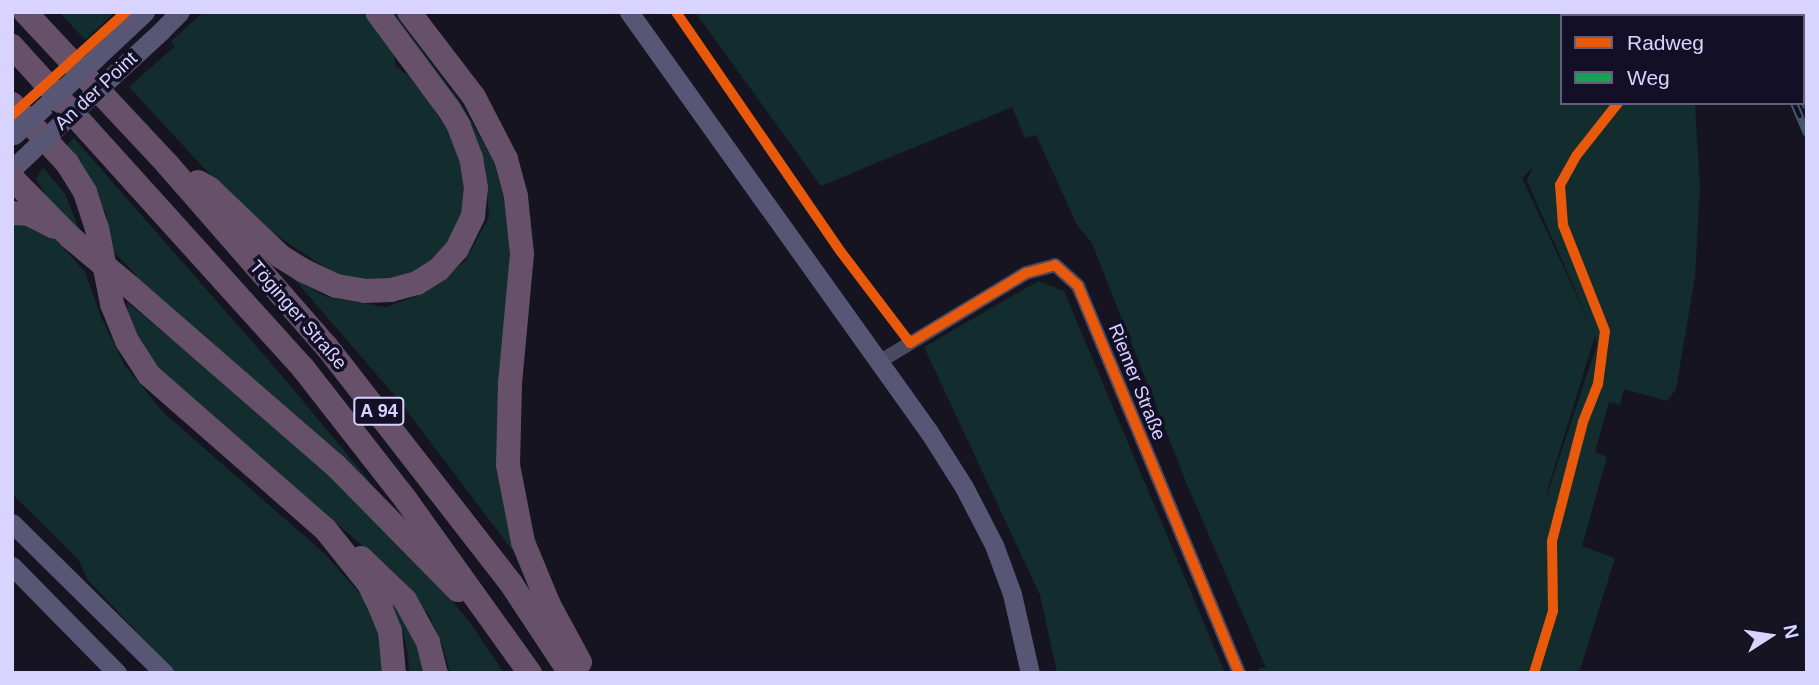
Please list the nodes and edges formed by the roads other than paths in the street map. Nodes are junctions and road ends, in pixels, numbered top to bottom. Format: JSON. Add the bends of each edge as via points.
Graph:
{"nodes":[{"id":1,"x":25,"y":12,"type":"edge"},
{"id":2,"x":145,"y":12,"type":"edge"},
{"id":3,"x":180,"y":12,"type":"edge"},
{"id":4,"x":377,"y":12,"type":"edge"},
{"id":5,"x":409,"y":12,"type":"edge"},
{"id":6,"x":629,"y":12,"type":"edge"},
{"id":7,"x":12,"y":46,"type":"edge"},
{"id":8,"x":12,"y":104,"type":"edge"},
{"id":9,"x":13,"y":136,"type":"edge"},
{"id":10,"x":168,"y":165,"type":"junction"},
{"id":11,"x":12,"y":169,"type":"edge"},
{"id":12,"x":12,"y":178,"type":"edge"},
{"id":13,"x":12,"y":214,"type":"edge"},
{"id":14,"x":71,"y":237,"type":"junction"},
{"id":15,"x":879,"y":362,"type":"junction"},
{"id":16,"x":12,"y":523,"type":"edge"},
{"id":17,"x":325,"y":529,"type":"junction"},
{"id":18,"x":12,"y":566,"type":"edge"},
{"id":19,"x":495,"y":619,"type":"junction"},
{"id":20,"x":140,"y":650,"type":"junction"},
{"id":21,"x":117,"y":673,"type":"edge"},
{"id":22,"x":164,"y":673,"type":"edge"},
{"id":23,"x":394,"y":673,"type":"edge"},
{"id":24,"x":436,"y":673,"type":"edge"},
{"id":25,"x":530,"y":673,"type":"edge"},
{"id":26,"x":570,"y":673,"type":"edge"},
{"id":27,"x":584,"y":673,"type":"edge"},
{"id":28,"x":1030,"y":673,"type":"edge"},
{"id":29,"x":1239,"y":673,"type":"edge"}],
"edges":[{"from":1,"to":10,"type":"highway","name":"Töginger Straße","number":"A 94"},
{"from":2,"to":9,"type":"main road","name":"An der Point","bridge":true},
{"from":3,"to":11,"type":"main road","name":"An der Point","bridge":true},
{"from":4,"to":10,"type":"highway","via":[[459,126],[474,173],[475,202],[469,228],[457,249],[430,276],[404,288],[377,292],[321,280],[259,238],[210,189]]},
{"from":5,"to":27,"type":"highway","via":[[474,97],[506,159],[516,197],[522,254],[508,465],[523,542]]},
{"from":6,"to":15,"type":"main road"},
{"from":7,"to":19,"type":"highway","name":"Töginger Straße","number":"A 94","via":[[303,368]]},
{"from":8,"to":17,"type":"highway","via":[[67,163],[85,192],[112,304],[127,341],[149,375]]},
{"from":10,"to":26,"type":"highway","name":"Töginger Straße","number":"A 94","via":[[327,347],[433,479],[512,584]]},
{"from":12,"to":14,"type":"highway"},
{"from":13,"to":14,"type":"highway","via":[[29,214]]},
{"from":14,"to":19,"type":"highway","bridge":true,"via":[[336,466],[448,582]]},
{"from":15,"to":28,"type":"main road","via":[[980,516],[1012,594]]},
{"from":15,"to":29,"type":"street","name":"Riemer Straße","via":[[1026,273],[1055,265],[1078,286]]},
{"from":16,"to":20,"type":"main road"},
{"from":17,"to":23,"type":"highway","via":[[369,584],[381,609],[390,631]]},
{"from":17,"to":24,"type":"highway","via":[[405,600],[428,642]]},
{"from":18,"to":21,"type":"main road"},
{"from":19,"to":25,"type":"highway","name":"Töginger Straße","number":"A 94"},
{"from":20,"to":21,"type":"main road"},
{"from":20,"to":22,"type":"main road"}]}
